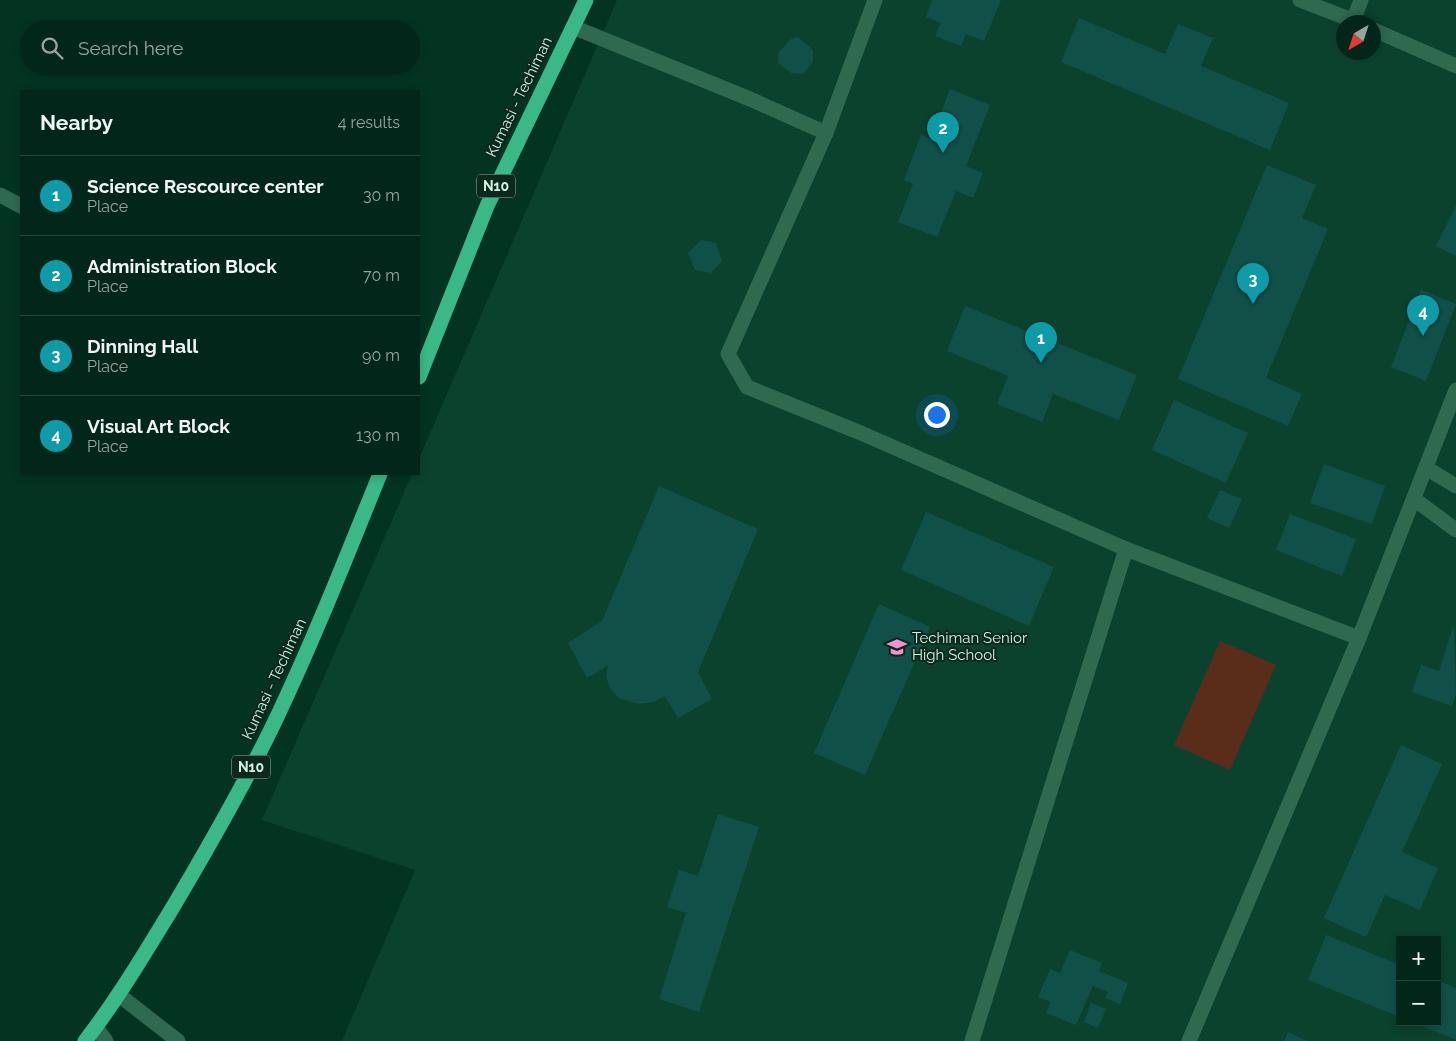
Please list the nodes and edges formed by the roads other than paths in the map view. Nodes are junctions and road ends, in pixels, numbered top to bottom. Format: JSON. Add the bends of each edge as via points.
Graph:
{"nodes":[{"id":1,"x":586,"y":0,"type":"edge"},
{"id":2,"x":875,"y":0,"type":"edge"},
{"id":3,"x":1300,"y":0,"type":"edge"},
{"id":4,"x":1361,"y":0,"type":"edge"},
{"id":5,"x":1338,"y":15,"type":"edge"},
{"id":6,"x":1357,"y":15,"type":"edge"},
{"id":7,"x":573,"y":27,"type":"junction"},
{"id":8,"x":1381,"y":33,"type":"edge"},
{"id":9,"x":1456,"y":66,"type":"edge"},
{"id":10,"x":826,"y":133,"type":"junction"},
{"id":11,"x":0,"y":195,"type":"edge"},
{"id":12,"x":20,"y":205,"type":"edge"},
{"id":13,"x":420,"y":374,"type":"edge"},
{"id":14,"x":1456,"y":390,"type":"edge"},
{"id":15,"x":1426,"y":468,"type":"junction"},
{"id":16,"x":380,"y":475,"type":"edge"},
{"id":17,"x":1456,"y":486,"type":"edge"},
{"id":18,"x":1414,"y":499,"type":"junction"},
{"id":19,"x":1456,"y":530,"type":"edge"},
{"id":20,"x":1126,"y":549,"type":"junction"},
{"id":21,"x":1359,"y":638,"type":"junction"},
{"id":22,"x":119,"y":995,"type":"junction"},
{"id":23,"x":96,"y":1026,"type":"junction"},
{"id":24,"x":84,"y":1041,"type":"edge"},
{"id":25,"x":106,"y":1041,"type":"edge"},
{"id":26,"x":178,"y":1041,"type":"edge"},
{"id":27,"x":972,"y":1041,"type":"edge"},
{"id":28,"x":1189,"y":1041,"type":"edge"}],
"edges":[{"from":1,"to":7,"type":"highway","name":"Kumasi - Techiman","number":"N10"},
{"from":2,"to":10,"type":"street"},
{"from":3,"to":5,"type":"street"},
{"from":4,"to":6,"type":"street"},
{"from":7,"to":10,"type":"street"},
{"from":7,"to":13,"type":"highway","name":"Kumasi - Techiman","number":"N10","via":[[487,206]]},
{"from":8,"to":9,"type":"street"},
{"from":10,"to":20,"type":"street","via":[[728,354],[747,387],[861,433]]},
{"from":11,"to":12,"type":"street"},
{"from":14,"to":15,"type":"street"},
{"from":15,"to":17,"type":"street"},
{"from":15,"to":18,"type":"street"},
{"from":16,"to":22,"type":"highway","name":"Kumasi - Techiman","number":"N10","via":[[277,717],[211,842]]},
{"from":18,"to":19,"type":"street"},
{"from":18,"to":21,"type":"street"},
{"from":20,"to":21,"type":"street"},
{"from":20,"to":27,"type":"street"},
{"from":21,"to":28,"type":"street"},
{"from":22,"to":23,"type":"highway","name":"Kumasi - Techiman","number":"N10"},
{"from":22,"to":26,"type":"street"},
{"from":23,"to":24,"type":"highway","name":"Kumasi - Techiman","number":"N10"},
{"from":23,"to":25,"type":"street"}]}
